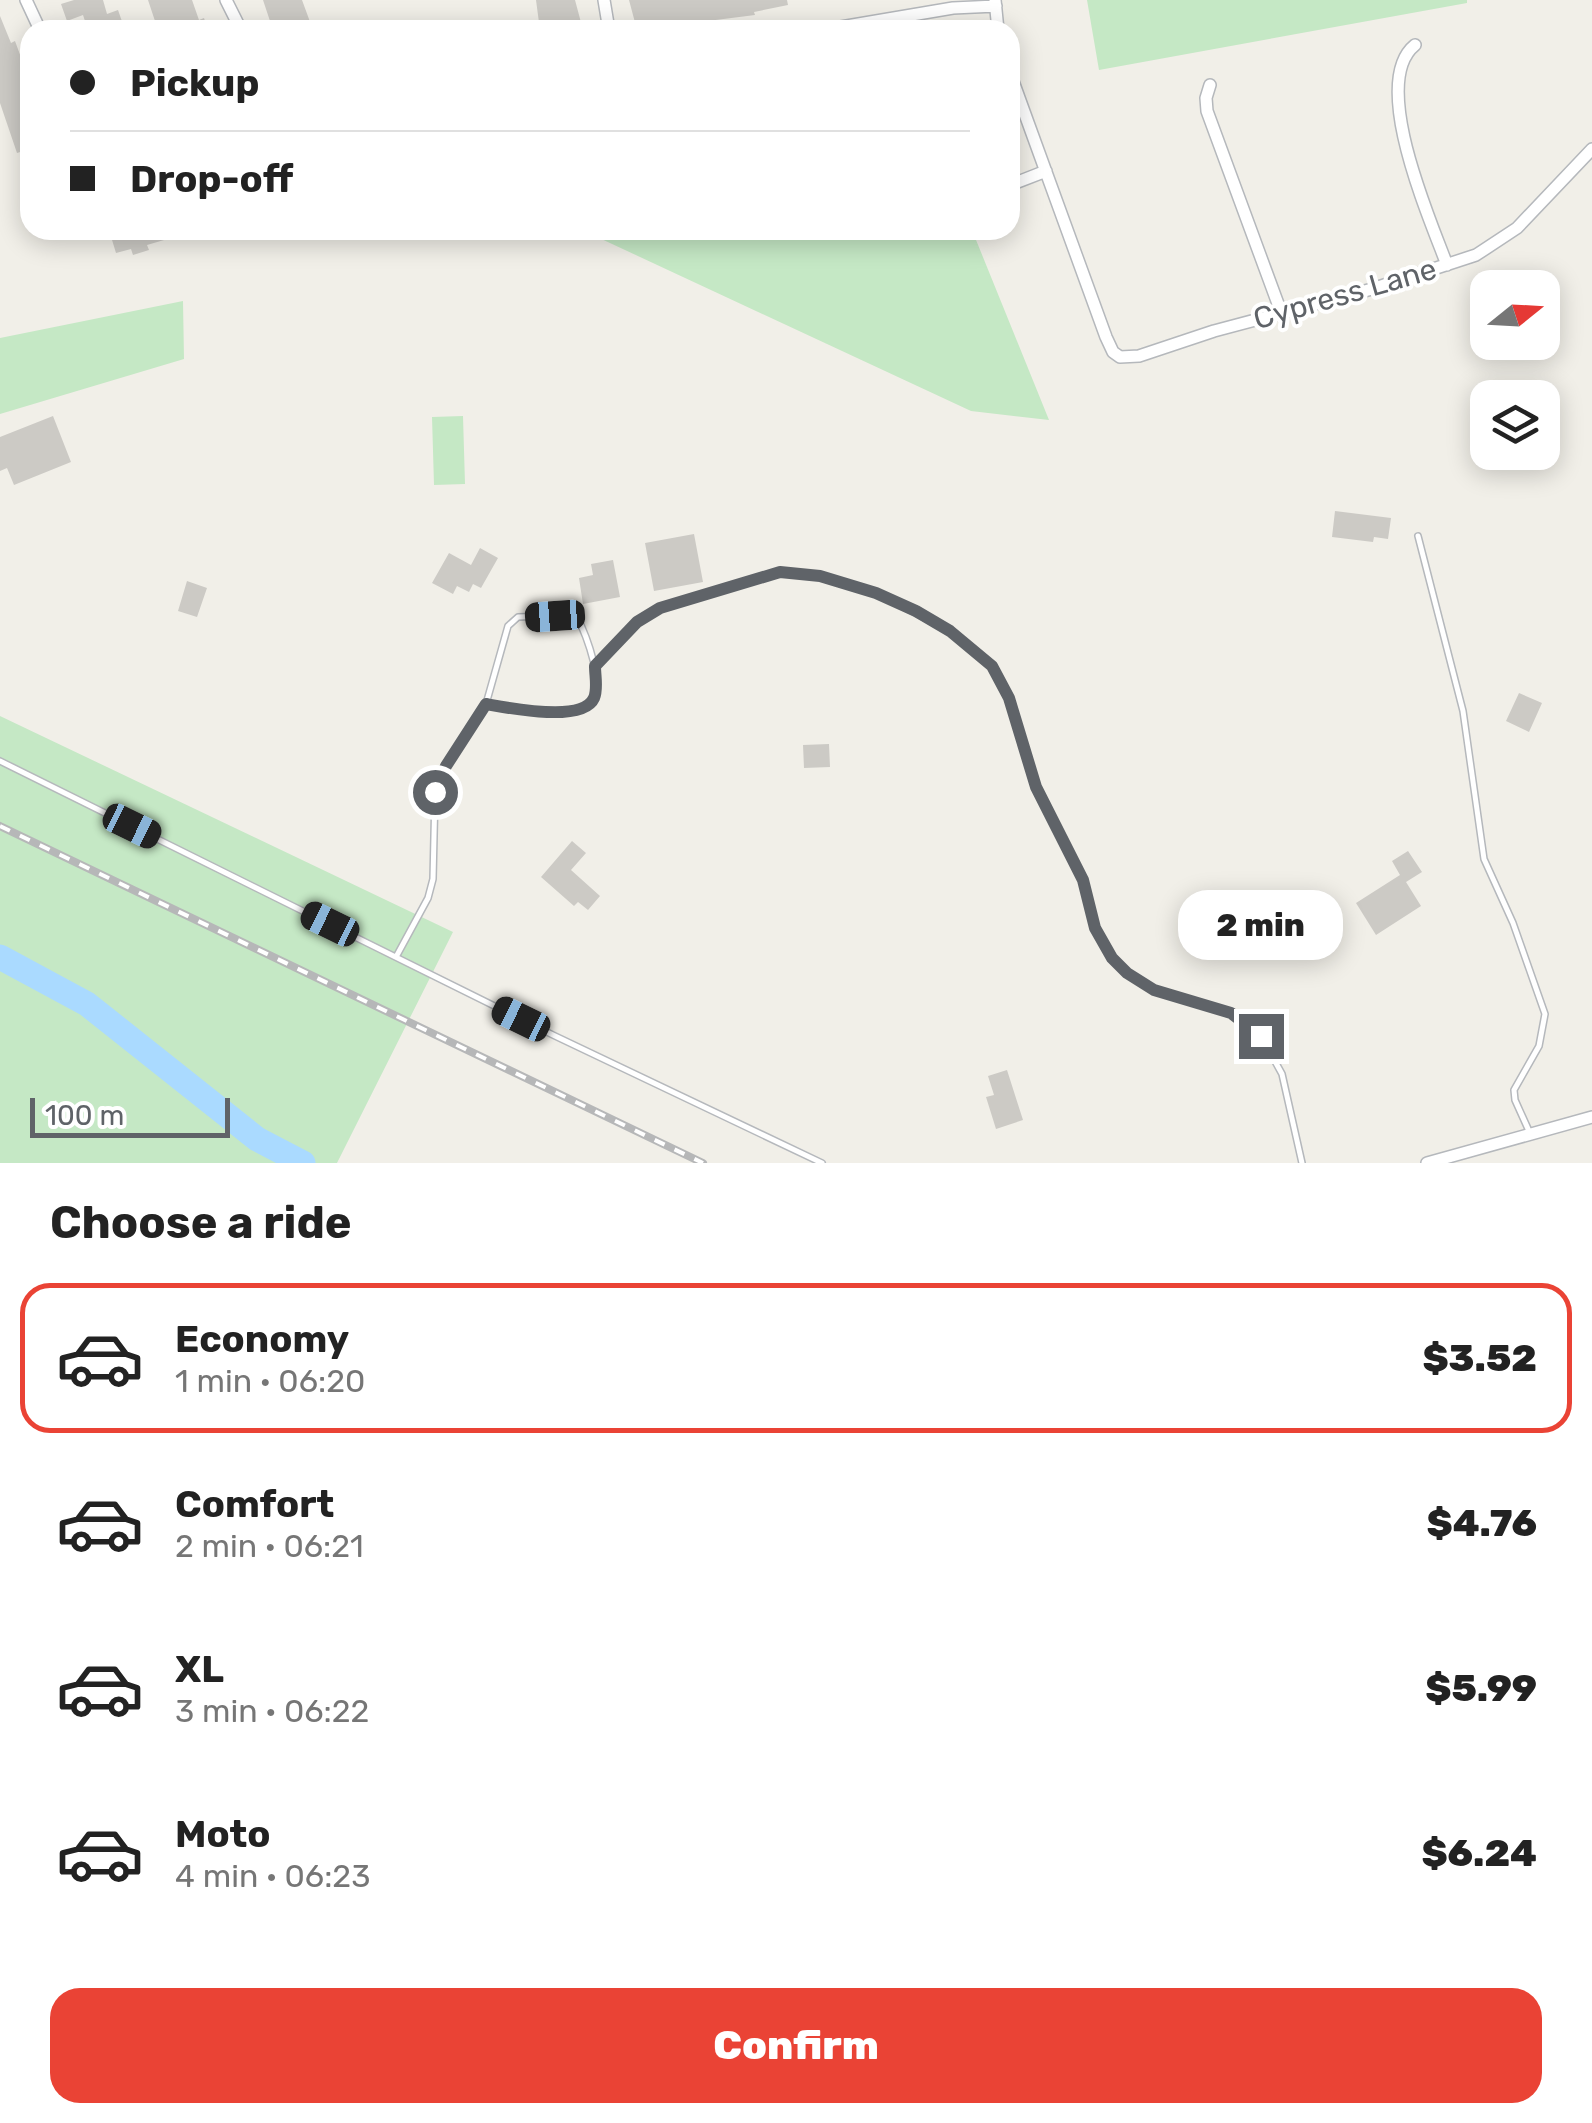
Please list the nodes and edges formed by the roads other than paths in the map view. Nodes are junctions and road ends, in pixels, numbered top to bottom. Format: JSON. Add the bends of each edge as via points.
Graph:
{"nodes":[{"id":1,"x":995,"y":3,"type":"edge"},
{"id":2,"x":882,"y":20,"type":"edge"},
{"id":3,"x":1416,"y":45,"type":"dead end"},
{"id":4,"x":1210,"y":84,"type":"dead end"},
{"id":5,"x":1020,"y":100,"type":"edge"},
{"id":6,"x":1592,"y":150,"type":"edge"},
{"id":7,"x":1046,"y":171,"type":"junction"},
{"id":8,"x":1020,"y":181,"type":"edge"},
{"id":9,"x":1447,"y":265,"type":"junction"},
{"id":10,"x":1281,"y":312,"type":"junction"},
{"id":11,"x":1418,"y":536,"type":"dead end"},
{"id":12,"x":595,"y":666,"type":"junction"},
{"id":13,"x":486,"y":704,"type":"junction"},
{"id":14,"x":0,"y":761,"type":"edge"},
{"id":15,"x":396,"y":957,"type":"junction"},
{"id":16,"x":1592,"y":1116,"type":"edge"},
{"id":17,"x":1530,"y":1134,"type":"junction"},
{"id":18,"x":822,"y":1163,"type":"edge"},
{"id":19,"x":1302,"y":1163,"type":"edge"},
{"id":20,"x":1427,"y":1163,"type":"edge"}],
"edges":[{"from":1,"to":2,"type":"street"},
{"from":3,"to":9,"type":"street","via":[[1400,64],[1402,130]]},
{"from":4,"to":10,"type":"street","via":[[1208,111]]},
{"from":5,"to":7,"type":"street"},
{"from":6,"to":9,"type":"street","name":"Cypress Lane","via":[[1517,228]]},
{"from":7,"to":8,"type":"street"},
{"from":7,"to":10,"type":"street","name":"Cypress Lane","via":[[1106,338],[1120,357]]},
{"from":9,"to":10,"type":"street","name":"Cypress Lane"},
{"from":11,"to":17,"type":"lane","via":[[1463,711],[1484,859],[1546,1014],[1539,1046],[1514,1090]]},
{"from":12,"to":13,"type":"lane","via":[[596,695],[572,711]]},
{"from":12,"to":13,"type":"lane","via":[[576,615],[518,617],[508,626]]},
{"from":12,"to":19,"type":"lane","via":[[660,608],[780,572],[876,593],[950,631],[992,666],[1009,698],[1036,787],[1083,880],[1095,928],[1112,958],[1154,990],[1231,1013],[1261,1036],[1282,1074]]},
{"from":13,"to":15,"type":"lane","via":[[435,792],[433,879]]},
{"from":14,"to":15,"type":"lane"},
{"from":15,"to":18,"type":"lane"},
{"from":16,"to":17,"type":"street"},
{"from":17,"to":20,"type":"street"}]}
